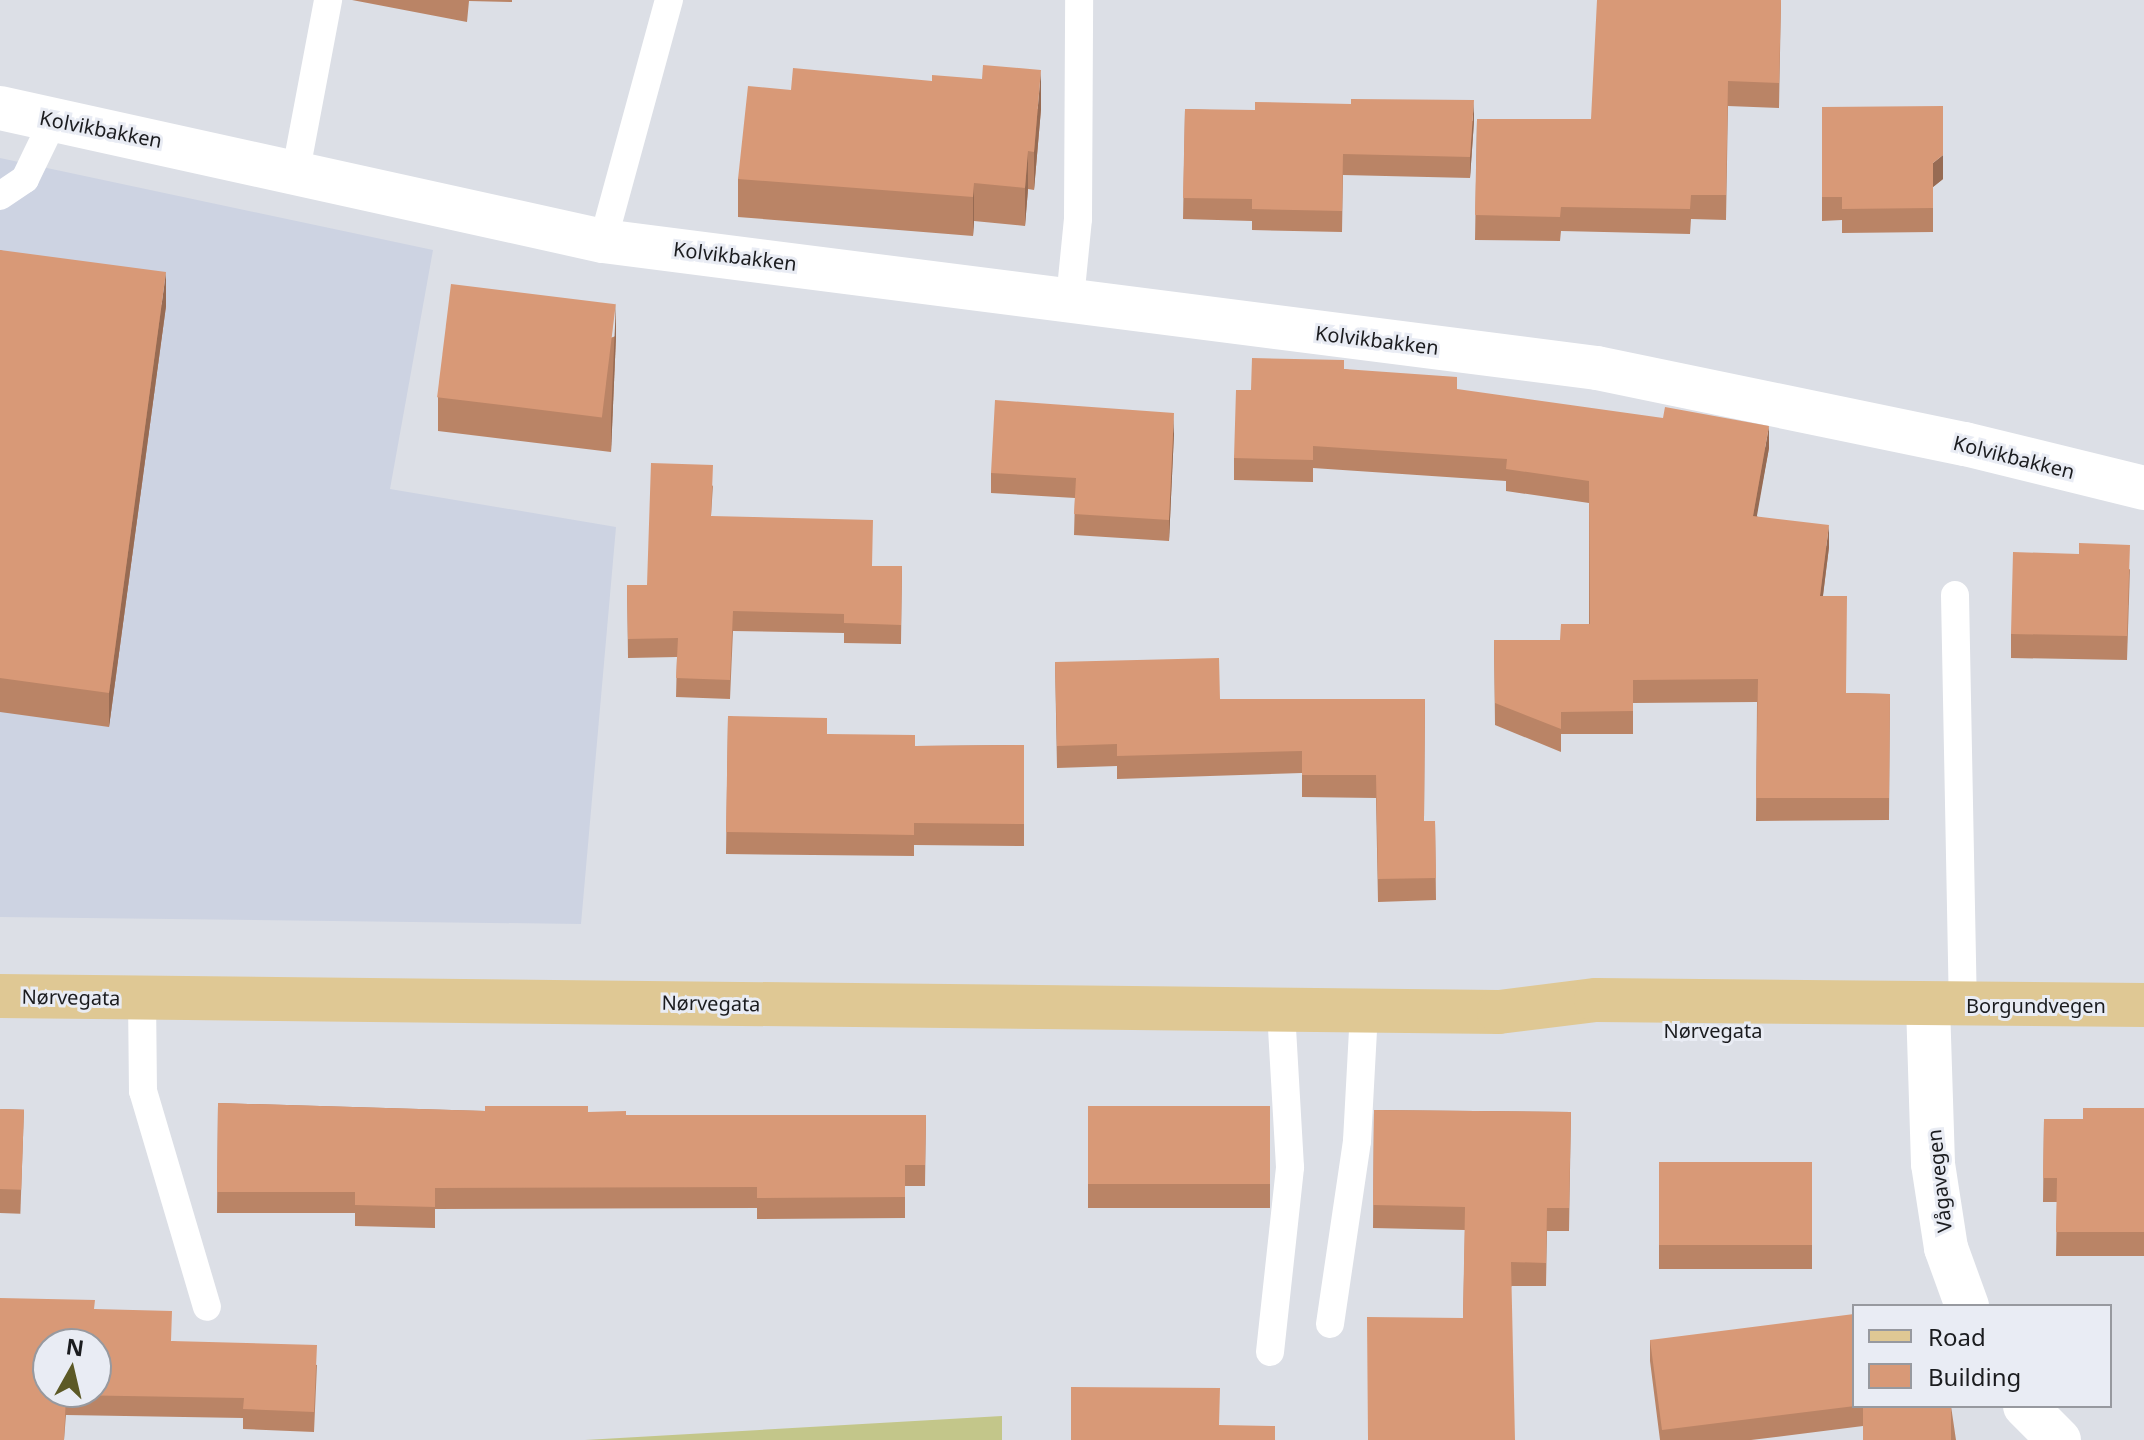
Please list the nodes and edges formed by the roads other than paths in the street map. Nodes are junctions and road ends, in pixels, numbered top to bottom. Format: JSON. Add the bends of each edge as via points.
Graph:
{"nodes":[{"id":1,"x":328,"y":0,"type":"edge"},
{"id":2,"x":669,"y":0,"type":"edge"},
{"id":3,"x":1079,"y":0,"type":"edge"},
{"id":4,"x":0,"y":108,"type":"edge"},
{"id":5,"x":54,"y":119,"type":"junction"},
{"id":6,"x":296,"y":170,"type":"junction"},
{"id":7,"x":0,"y":196,"type":"edge"},
{"id":8,"x":603,"y":241,"type":"junction"},
{"id":9,"x":1070,"y":299,"type":"junction"},
{"id":10,"x":2144,"y":488,"type":"edge"},
{"id":11,"x":1955,"y":595,"type":"dead end"},
{"id":12,"x":0,"y":996,"type":"edge"},
{"id":13,"x":142,"y":997,"type":"junction"},
{"id":14,"x":2144,"y":1005,"type":"edge"},
{"id":15,"x":1281,"y":1010,"type":"junction"},
{"id":16,"x":1364,"y":1010,"type":"junction"},
{"id":17,"x":1940,"y":1013,"type":"junction"},
{"id":18,"x":2144,"y":1034,"type":"edge"},
{"id":19,"x":1966,"y":1304,"type":"edge"},
{"id":20,"x":207,"y":1307,"type":"dead end"},
{"id":21,"x":1330,"y":1324,"type":"dead end"},
{"id":22,"x":1270,"y":1352,"type":"dead end"},
{"id":23,"x":2027,"y":1408,"type":"edge"},
{"id":24,"x":2059,"y":1440,"type":"edge"}],
"edges":[{"from":1,"to":6,"type":"lane"},
{"from":2,"to":8,"type":"lane"},
{"from":3,"to":9,"type":"lane","via":[[1078,219]]},
{"from":4,"to":5,"type":"street","name":"Kolvikbakken"},
{"from":5,"to":6,"type":"street","name":"Kolvikbakken"},
{"from":5,"to":7,"type":"lane","via":[[25,179]]},
{"from":6,"to":8,"type":"street","name":"Kolvikbakken"},
{"from":8,"to":9,"type":"street","name":"Kolvikbakken"},
{"from":9,"to":10,"type":"street","name":"Kolvikbakken","via":[[1597,368],[1965,444]]},
{"from":11,"to":17,"type":"lane"},
{"from":12,"to":13,"type":"main road","name":"Nørvegata"},
{"from":13,"to":15,"type":"main road","name":"Nørvegata"},
{"from":13,"to":20,"type":"lane","name":"Nørvegata","via":[[143,1091]]},
{"from":14,"to":17,"type":"main road","name":"Borgundvegen"},
{"from":15,"to":16,"type":"main road","name":"Nørvegata"},
{"from":15,"to":22,"type":"lane","via":[[1290,1167]]},
{"from":16,"to":17,"type":"main road","name":"Nørvegata","via":[[1499,1012],[1596,1000]]},
{"from":16,"to":21,"type":"lane","via":[[1357,1141]]},
{"from":17,"to":18,"type":"main road","name":"Borgundvegen"},
{"from":17,"to":19,"type":"street","name":"Vågavegen","via":[[1933,1164],[1946,1248]]},
{"from":23,"to":24,"type":"street"}]}
